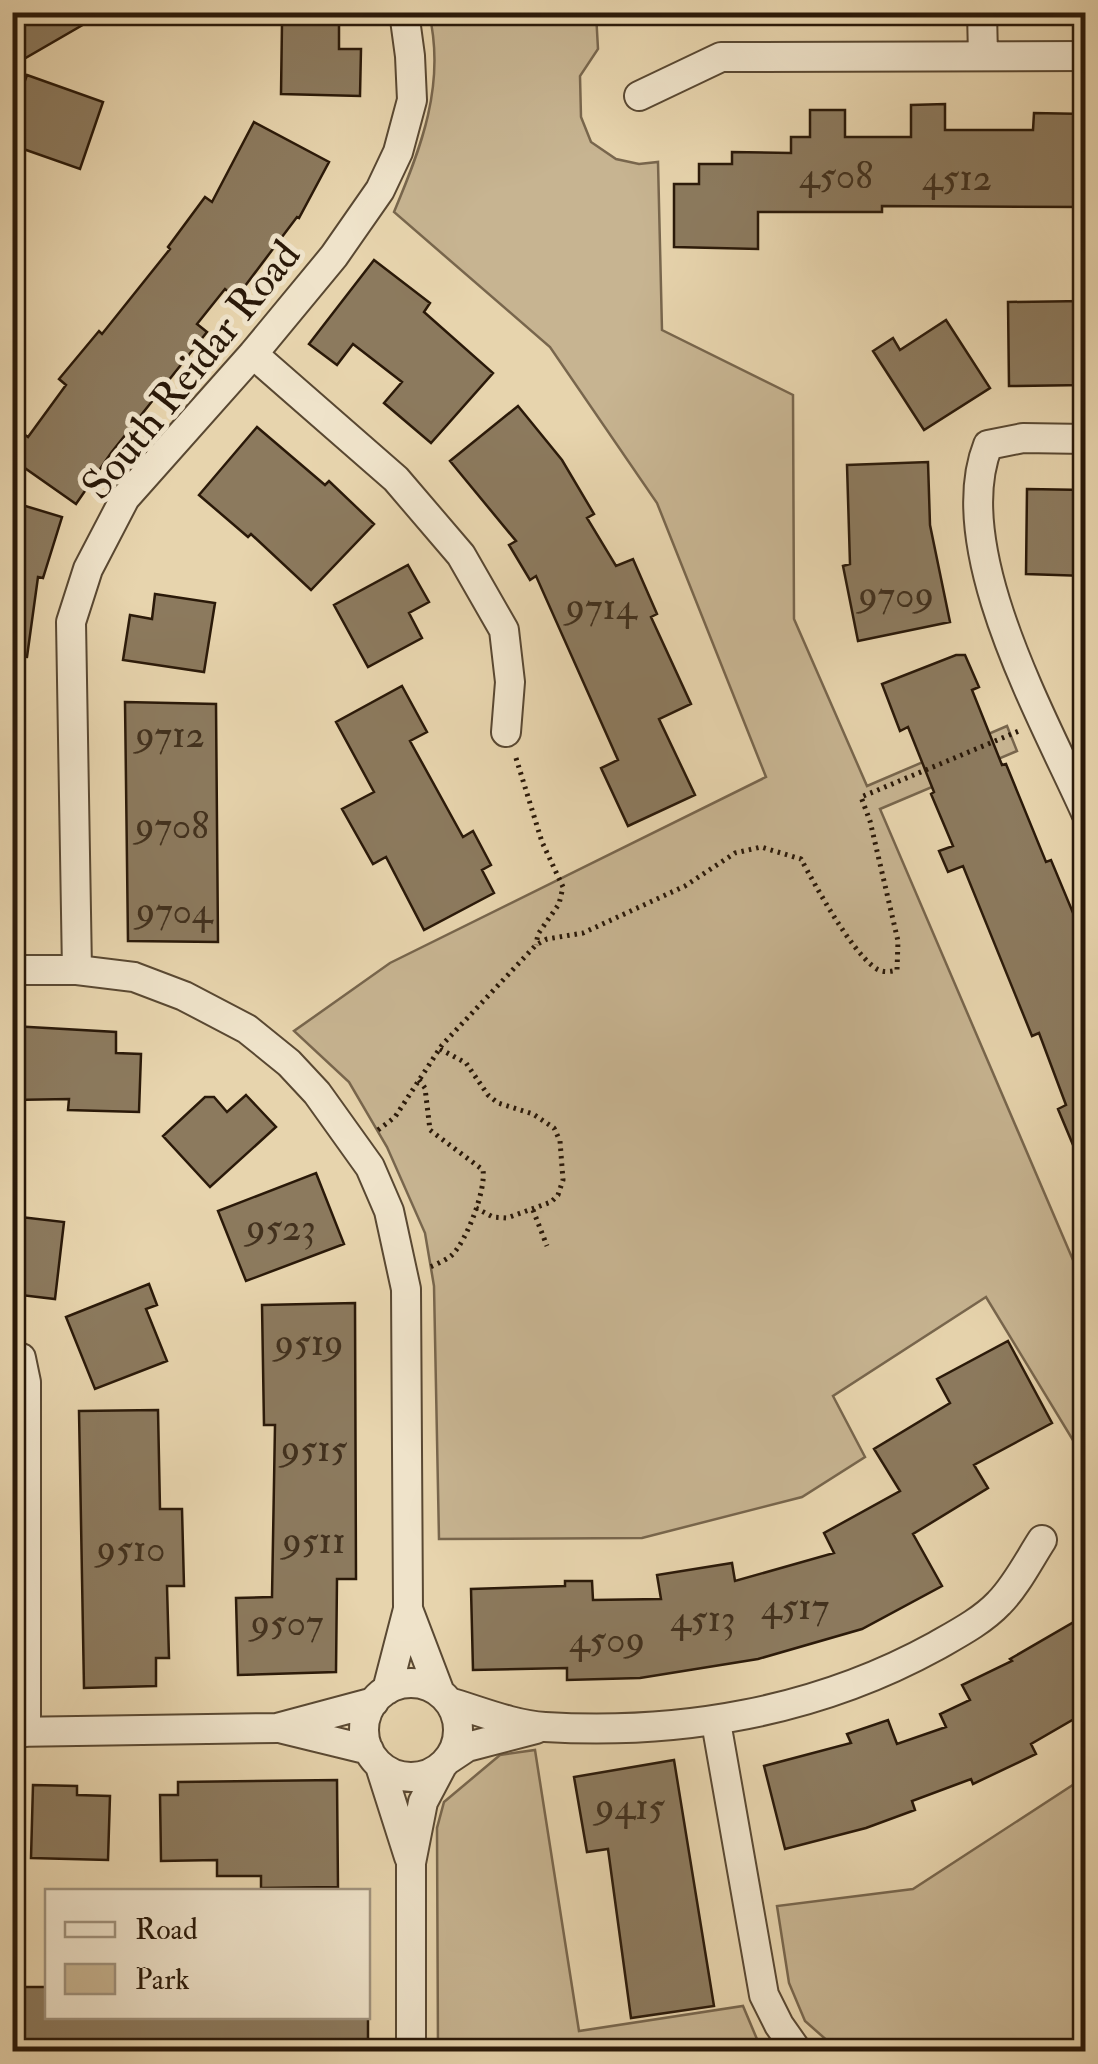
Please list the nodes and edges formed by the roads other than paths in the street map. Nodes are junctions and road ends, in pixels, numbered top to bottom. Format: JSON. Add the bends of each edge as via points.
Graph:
{"nodes":[{"id":1,"x":404,"y":12,"type":"edge"},
{"id":2,"x":982,"y":12,"type":"edge"},
{"id":3,"x":983,"y":56,"type":"junction"},
{"id":4,"x":1086,"y":56,"type":"edge"},
{"id":5,"x":639,"y":96,"type":"dead end"},
{"id":6,"x":253,"y":354,"type":"junction"},
{"id":7,"x":1086,"y":438,"type":"edge"},
{"id":8,"x":506,"y":732,"type":"road end"},
{"id":9,"x":1086,"y":814,"type":"edge"},
{"id":10,"x":12,"y":970,"type":"edge"},
{"id":11,"x":77,"y":970,"type":"junction"},
{"id":12,"x":17,"y":1356,"type":"edge"},
{"id":13,"x":1042,"y":1540,"type":"dead end"},
{"id":14,"x":408,"y":1609,"type":"junction"},
{"id":15,"x":380,"y":1696,"type":"junction"},
{"id":16,"x":445,"y":1698,"type":"junction"},
{"id":17,"x":716,"y":1722,"type":"junction"},
{"id":18,"x":542,"y":1727,"type":"junction"},
{"id":19,"x":277,"y":1728,"type":"junction"},
{"id":20,"x":19,"y":1732,"type":"edge"},
{"id":21,"x":374,"y":1758,"type":"junction"},
{"id":22,"x":445,"y":1763,"type":"junction"},
{"id":23,"x":411,"y":1864,"type":"junction"},
{"id":24,"x":412,"y":2052,"type":"edge"},
{"id":25,"x":798,"y":2052,"type":"edge"}],
"edges":[{"from":1,"to":6,"type":"street","name":"South Reidar Road","via":[[412,100],[398,152],[334,256]]},
{"from":2,"to":3,"type":"street"},
{"from":3,"to":4,"type":"street"},
{"from":3,"to":5,"type":"street","via":[[721,57]]},
{"from":6,"to":8,"type":"street","via":[[396,479],[461,555],[504,630]]},
{"from":6,"to":11,"type":"street","name":"South Reidar Road","via":[[125,498],[88,569],[72,622]]},
{"from":7,"to":9,"type":"street","via":[[988,445],[980,466],[984,564],[993,601]]},
{"from":10,"to":11,"type":"street"},
{"from":11,"to":14,"type":"street","via":[[134,977],[247,1029],[317,1093],[370,1167],[406,1289]]},
{"from":12,"to":20,"type":"street","via":[[26,1382]]},
{"from":13,"to":17,"type":"street","via":[[999,1603],[962,1631],[848,1685]]},
{"from":14,"to":15,"type":"street"},
{"from":14,"to":16,"type":"street"},
{"from":15,"to":16,"type":"street","via":[[414,1684]]},
{"from":15,"to":19,"type":"street"},
{"from":15,"to":21,"type":"street","via":[[364,1726]]},
{"from":16,"to":18,"type":"street"},
{"from":16,"to":22,"type":"street","via":[[458,1731]]},
{"from":17,"to":18,"type":"street"},
{"from":17,"to":25,"type":"street","via":[[764,1995]]},
{"from":18,"to":22,"type":"street","via":[[467,1747]]},
{"from":19,"to":20,"type":"street"},
{"from":19,"to":21,"type":"street"},
{"from":21,"to":22,"type":"street","via":[[410,1778]]},
{"from":21,"to":23,"type":"street"},
{"from":22,"to":23,"type":"street","via":[[422,1802]]},
{"from":23,"to":24,"type":"street"}]}
